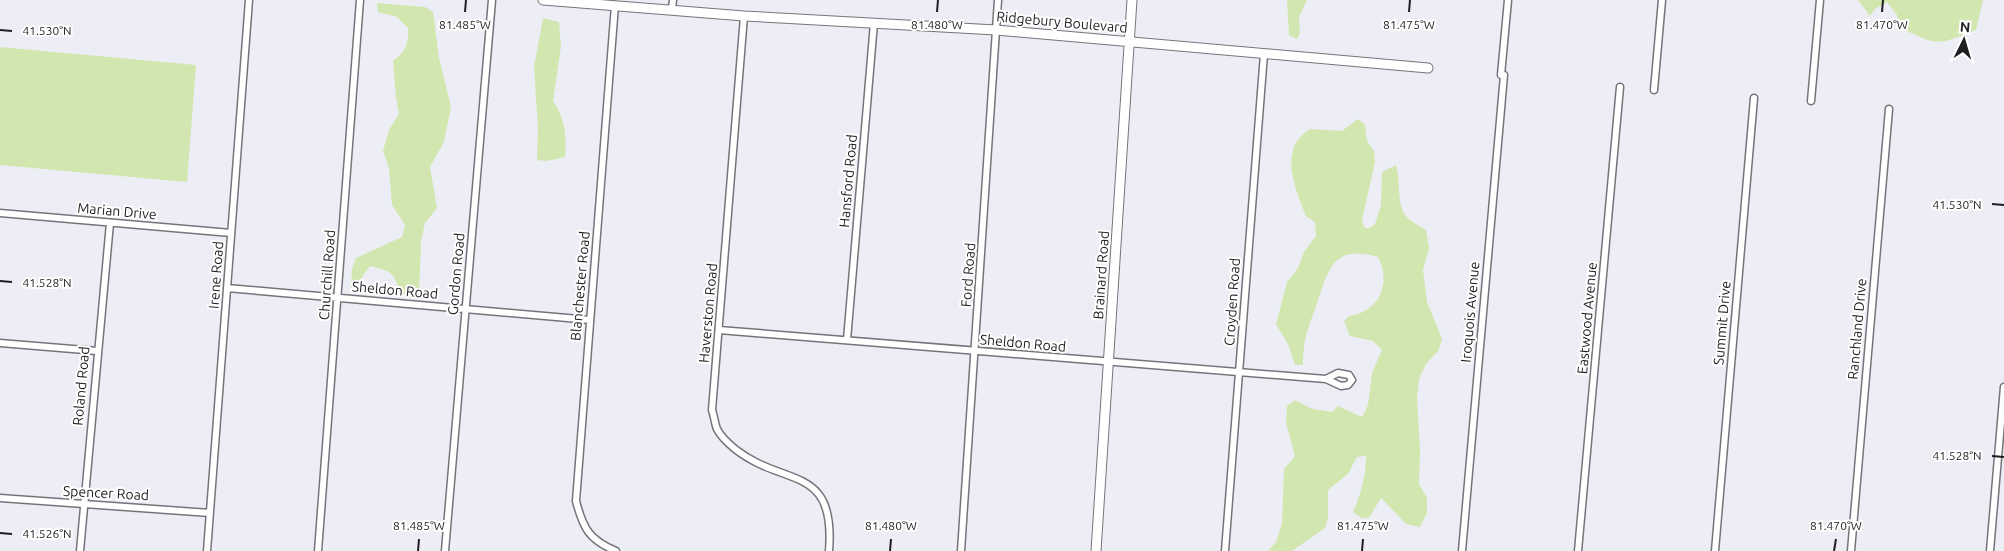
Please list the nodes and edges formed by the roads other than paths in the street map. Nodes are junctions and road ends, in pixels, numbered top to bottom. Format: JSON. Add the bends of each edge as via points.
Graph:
{"nodes":[{"id":1,"x":249,"y":0,"type":"edge"},
{"id":2,"x":360,"y":0,"type":"edge"},
{"id":3,"x":492,"y":0,"type":"edge"},
{"id":4,"x":543,"y":0,"type":"edge"},
{"id":5,"x":998,"y":0,"type":"edge"},
{"id":6,"x":1132,"y":0,"type":"edge"},
{"id":7,"x":1508,"y":0,"type":"edge"},
{"id":8,"x":1662,"y":0,"type":"edge"},
{"id":9,"x":1820,"y":0,"type":"edge"},
{"id":10,"x":672,"y":4,"type":"edge"},
{"id":11,"x":615,"y":5,"type":"junction"},
{"id":12,"x":744,"y":16,"type":"junction"},
{"id":13,"x":874,"y":23,"type":"junction"},
{"id":14,"x":996,"y":30,"type":"junction"},
{"id":15,"x":1129,"y":42,"type":"junction"},
{"id":16,"x":1264,"y":54,"type":"junction"},
{"id":17,"x":1428,"y":68,"type":"dead end"},
{"id":18,"x":1620,"y":87,"type":"dead end"},
{"id":19,"x":1654,"y":90,"type":"dead end"},
{"id":20,"x":1754,"y":98,"type":"dead end"},
{"id":21,"x":1811,"y":101,"type":"dead end"},
{"id":22,"x":1889,"y":110,"type":"dead end"},
{"id":23,"x":0,"y":213,"type":"edge"},
{"id":24,"x":110,"y":223,"type":"junction"},
{"id":25,"x":232,"y":233,"type":"junction"},
{"id":26,"x":227,"y":288,"type":"junction"},
{"id":27,"x":337,"y":298,"type":"junction"},
{"id":28,"x":465,"y":308,"type":"junction"},
{"id":29,"x":590,"y":320,"type":"junction"},
{"id":30,"x":719,"y":330,"type":"junction"},
{"id":31,"x":847,"y":340,"type":"junction"},
{"id":32,"x":0,"y":343,"type":"edge"},
{"id":33,"x":96,"y":351,"type":"junction"},
{"id":34,"x":975,"y":351,"type":"junction"},
{"id":35,"x":1109,"y":363,"type":"junction"},
{"id":36,"x":1240,"y":372,"type":"junction"},
{"id":37,"x":1326,"y":379,"type":"dead end"},
{"id":38,"x":2004,"y":387,"type":"edge"},
{"id":39,"x":0,"y":498,"type":"edge"},
{"id":40,"x":84,"y":506,"type":"junction"},
{"id":41,"x":210,"y":513,"type":"junction"},
{"id":42,"x":80,"y":551,"type":"edge"},
{"id":43,"x":207,"y":551,"type":"edge"},
{"id":44,"x":318,"y":551,"type":"edge"},
{"id":45,"x":445,"y":551,"type":"edge"},
{"id":46,"x":616,"y":551,"type":"edge"},
{"id":47,"x":829,"y":551,"type":"edge"},
{"id":48,"x":961,"y":551,"type":"edge"},
{"id":49,"x":1096,"y":551,"type":"edge"},
{"id":50,"x":1225,"y":551,"type":"edge"},
{"id":51,"x":1462,"y":551,"type":"edge"},
{"id":52,"x":1578,"y":551,"type":"edge"},
{"id":53,"x":1715,"y":551,"type":"edge"},
{"id":54,"x":1851,"y":551,"type":"edge"},
{"id":55,"x":1990,"y":551,"type":"edge"}],
"edges":[{"from":1,"to":25,"type":"street","name":"Irene Road"},
{"from":2,"to":27,"type":"street","name":"Churchill Road"},
{"from":3,"to":28,"type":"street","name":"Gordon Road"},
{"from":4,"to":11,"type":"street","name":"Ridgebury Boulevard"},
{"from":5,"to":14,"type":"street","name":"Ford Road"},
{"from":6,"to":15,"type":"street","name":"Brainard Road"},
{"from":7,"to":51,"type":"street","name":"Iroquois Avenue"},
{"from":8,"to":19,"type":"street"},
{"from":9,"to":21,"type":"street"},
{"from":10,"to":11,"type":"street","name":"Ridgebury Boulevard"},
{"from":10,"to":12,"type":"street","name":"Ridgebury Boulevard"},
{"from":11,"to":29,"type":"street","name":"Blanchester Road"},
{"from":12,"to":13,"type":"street","name":"Ridgebury Boulevard"},
{"from":12,"to":30,"type":"street","name":"Haverston Road"},
{"from":13,"to":14,"type":"street","name":"Ridgebury Boulevard"},
{"from":13,"to":31,"type":"street","name":"Hansford Road"},
{"from":14,"to":15,"type":"street","name":"Ridgebury Boulevard"},
{"from":14,"to":34,"type":"street","name":"Ford Road"},
{"from":15,"to":16,"type":"street","name":"Ridgebury Boulevard"},
{"from":15,"to":35,"type":"street","name":"Brainard Road"},
{"from":16,"to":17,"type":"street","name":"Ridgebury Boulevard"},
{"from":16,"to":36,"type":"street","name":"Croyden Road"},
{"from":18,"to":52,"type":"street","name":"Eastwood Avenue"},
{"from":20,"to":53,"type":"street","name":"Summit Drive"},
{"from":22,"to":54,"type":"street","name":"Ranchland Drive"},
{"from":23,"to":24,"type":"street","name":"Marian Drive"},
{"from":24,"to":25,"type":"street","name":"Marian Drive"},
{"from":24,"to":33,"type":"street","name":"Roland Road"},
{"from":25,"to":26,"type":"street","name":"Irene Road"},
{"from":26,"to":27,"type":"street","name":"Sheldon Road"},
{"from":26,"to":41,"type":"street","name":"Irene Road"},
{"from":27,"to":28,"type":"street","name":"Sheldon Road"},
{"from":27,"to":44,"type":"street","name":"Churchill Road"},
{"from":28,"to":29,"type":"street","name":"Sheldon Road"},
{"from":28,"to":45,"type":"street","name":"Gordon Road"},
{"from":29,"to":46,"type":"street","name":"Blanchester Road","via":[[576,501],[582,522],[591,537]]},
{"from":30,"to":31,"type":"street","name":"Sheldon Road"},
{"from":30,"to":47,"type":"street","name":"Haverston Road","via":[[712,410],[718,430],[728,444],[747,458],[804,481],[819,493],[827,510]]},
{"from":31,"to":34,"type":"street","name":"Sheldon Road"},
{"from":32,"to":33,"type":"street"},
{"from":33,"to":40,"type":"street","name":"Roland Road"},
{"from":34,"to":35,"type":"street","name":"Sheldon Road"},
{"from":34,"to":48,"type":"street","name":"Ford Road"},
{"from":35,"to":36,"type":"street","name":"Sheldon Road"},
{"from":35,"to":49,"type":"street","name":"Brainard Road"},
{"from":36,"to":37,"type":"street","name":"Sheldon Road"},
{"from":36,"to":50,"type":"street","name":"Croyden Road"},
{"from":38,"to":55,"type":"street"},
{"from":39,"to":40,"type":"street","name":"Spencer Road"},
{"from":40,"to":41,"type":"street","name":"Spencer Road"},
{"from":40,"to":42,"type":"street","name":"Roland Road"},
{"from":41,"to":43,"type":"street","name":"Irene Road"}]}
